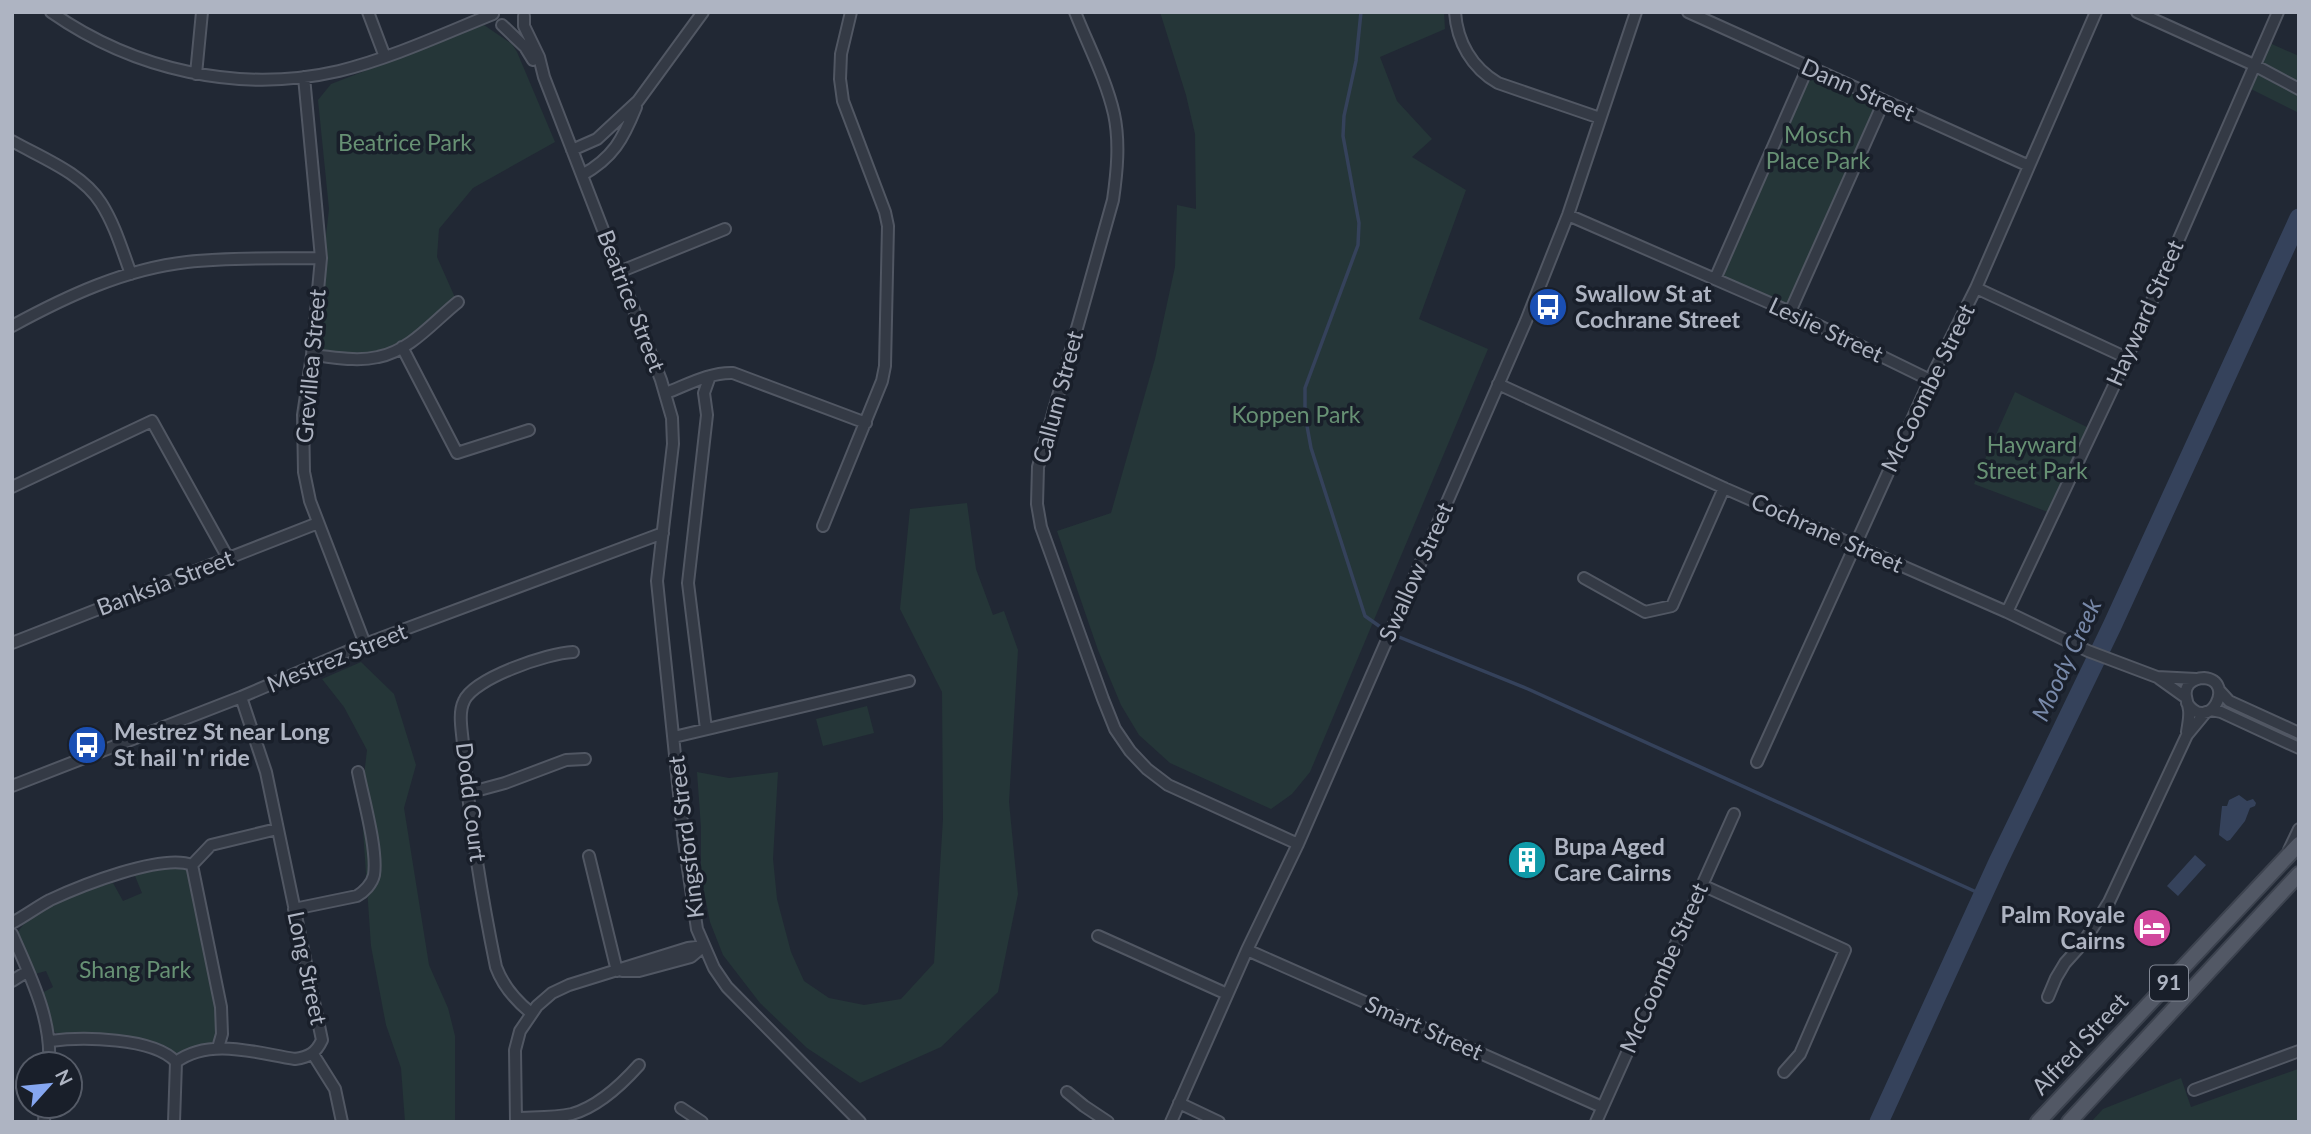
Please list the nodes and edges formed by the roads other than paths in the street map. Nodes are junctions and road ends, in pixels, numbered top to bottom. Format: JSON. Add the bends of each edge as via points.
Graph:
{"nodes":[{"id":1,"x":51,"y":12,"type":"edge"},
{"id":2,"x":202,"y":12,"type":"edge"},
{"id":3,"x":368,"y":12,"type":"edge"},
{"id":4,"x":704,"y":12,"type":"edge"},
{"id":5,"x":851,"y":12,"type":"edge"},
{"id":6,"x":1075,"y":12,"type":"edge"},
{"id":7,"x":1455,"y":12,"type":"edge"},
{"id":8,"x":1636,"y":12,"type":"edge"},
{"id":9,"x":1688,"y":12,"type":"edge"},
{"id":10,"x":2096,"y":12,"type":"edge"},
{"id":11,"x":2137,"y":12,"type":"edge"},
{"id":12,"x":2278,"y":12,"type":"edge"},
{"id":13,"x":493,"y":13,"type":"edge"},
{"id":14,"x":524,"y":14,"type":"edge"},
{"id":15,"x":502,"y":25,"type":"junction"},
{"id":16,"x":385,"y":57,"type":"junction"},
{"id":17,"x":2254,"y":65,"type":"junction"},
{"id":18,"x":1808,"y":67,"type":"junction"},
{"id":19,"x":196,"y":74,"type":"junction"},
{"id":20,"x":304,"y":77,"type":"junction"},
{"id":21,"x":544,"y":77,"type":"junction"},
{"id":22,"x":2299,"y":89,"type":"edge"},
{"id":23,"x":638,"y":102,"type":"junction"},
{"id":24,"x":1884,"y":102,"type":"junction"},
{"id":25,"x":1600,"y":118,"type":"junction"},
{"id":26,"x":12,"y":141,"type":"edge"},
{"id":27,"x":572,"y":150,"type":"junction"},
{"id":28,"x":2029,"y":166,"type":"junction"},
{"id":29,"x":582,"y":175,"type":"junction"},
{"id":30,"x":1568,"y":215,"type":"junction"},
{"id":31,"x":725,"y":229,"type":"dead end"},
{"id":32,"x":321,"y":258,"type":"junction"},
{"id":33,"x":619,"y":272,"type":"junction"},
{"id":34,"x":131,"y":274,"type":"junction"},
{"id":35,"x":1715,"y":279,"type":"junction"},
{"id":36,"x":1976,"y":288,"type":"junction"},
{"id":37,"x":457,"y":302,"type":"dead end"},
{"id":38,"x":1790,"y":312,"type":"junction"},
{"id":39,"x":14,"y":321,"type":"edge"},
{"id":40,"x":402,"y":347,"type":"junction"},
{"id":41,"x":312,"y":355,"type":"junction"},
{"id":42,"x":2127,"y":358,"type":"junction"},
{"id":43,"x":710,"y":376,"type":"junction"},
{"id":44,"x":1930,"y":380,"type":"junction"},
{"id":45,"x":1498,"y":384,"type":"junction"},
{"id":46,"x":666,"y":393,"type":"junction"},
{"id":47,"x":866,"y":423,"type":"junction"},
{"id":48,"x":529,"y":430,"type":"dead end"},
{"id":49,"x":12,"y":487,"type":"edge"},
{"id":50,"x":1724,"y":488,"type":"junction"},
{"id":51,"x":318,"y":523,"type":"junction"},
{"id":52,"x":823,"y":526,"type":"dead end"},
{"id":53,"x":663,"y":533,"type":"junction"},
{"id":54,"x":1854,"y":545,"type":"junction"},
{"id":55,"x":228,"y":558,"type":"junction"},
{"id":56,"x":1584,"y":578,"type":"dead end"},
{"id":57,"x":2007,"y":612,"type":"junction"},
{"id":58,"x":12,"y":643,"type":"edge"},
{"id":59,"x":365,"y":645,"type":"junction"},
{"id":60,"x":573,"y":652,"type":"dead end"},
{"id":61,"x":2157,"y":677,"type":"junction"},
{"id":62,"x":2196,"y":679,"type":"junction"},
{"id":63,"x":909,"y":681,"type":"dead end"},
{"id":64,"x":2219,"y":690,"type":"junction"},
{"id":65,"x":241,"y":697,"type":"junction"},
{"id":66,"x":2186,"y":700,"type":"junction"},
{"id":67,"x":2209,"y":711,"type":"junction"},
{"id":68,"x":706,"y":729,"type":"junction"},
{"id":69,"x":2299,"y":733,"type":"edge"},
{"id":70,"x":2187,"y":735,"type":"junction"},
{"id":71,"x":674,"y":737,"type":"junction"},
{"id":72,"x":2299,"y":748,"type":"edge"},
{"id":73,"x":585,"y":759,"type":"dead end"},
{"id":74,"x":1757,"y":762,"type":"dead end"},
{"id":75,"x":358,"y":772,"type":"dead end"},
{"id":76,"x":12,"y":786,"type":"edge"},
{"id":77,"x":468,"y":793,"type":"junction"},
{"id":78,"x":1734,"y":814,"type":"dead end"},
{"id":79,"x":277,"y":829,"type":"junction"},
{"id":80,"x":2299,"y":829,"type":"edge"},
{"id":81,"x":1298,"y":844,"type":"junction"},
{"id":82,"x":2299,"y":844,"type":"edge"},
{"id":83,"x":589,"y":856,"type":"dead end"},
{"id":84,"x":2284,"y":859,"type":"junction"},
{"id":85,"x":192,"y":865,"type":"junction"},
{"id":86,"x":2299,"y":874,"type":"edge"},
{"id":87,"x":1702,"y":885,"type":"junction"},
{"id":88,"x":295,"y":909,"type":"junction"},
{"id":89,"x":12,"y":923,"type":"edge"},
{"id":90,"x":12,"y":934,"type":"edge"},
{"id":91,"x":1098,"y":936,"type":"dead end"},
{"id":92,"x":704,"y":946,"type":"junction"},
{"id":93,"x":1247,"y":950,"type":"junction"},
{"id":94,"x":28,"y":971,"type":"junction"},
{"id":95,"x":617,"y":971,"type":"junction"},
{"id":96,"x":12,"y":981,"type":"edge"},
{"id":97,"x":1227,"y":994,"type":"junction"},
{"id":98,"x":2048,"y":997,"type":"dead end"},
{"id":99,"x":531,"y":1013,"type":"junction"},
{"id":100,"x":50,"y":1041,"type":"junction"},
{"id":101,"x":218,"y":1048,"type":"junction"},
{"id":102,"x":50,"y":1050,"type":"edge"},
{"id":103,"x":2299,"y":1051,"type":"edge"},
{"id":104,"x":313,"y":1054,"type":"junction"},
{"id":105,"x":176,"y":1062,"type":"junction"},
{"id":106,"x":639,"y":1065,"type":"dead end"},
{"id":107,"x":1784,"y":1072,"type":"dead end"},
{"id":108,"x":2194,"y":1090,"type":"dead end"},
{"id":109,"x":1067,"y":1092,"type":"dead end"},
{"id":110,"x":1178,"y":1103,"type":"junction"},
{"id":111,"x":1602,"y":1107,"type":"junction"},
{"id":112,"x":681,"y":1108,"type":"dead end"},
{"id":113,"x":516,"y":1120,"type":"edge"},
{"id":114,"x":174,"y":1122,"type":"edge"},
{"id":115,"x":342,"y":1122,"type":"edge"},
{"id":116,"x":702,"y":1122,"type":"edge"},
{"id":117,"x":860,"y":1122,"type":"edge"},
{"id":118,"x":1108,"y":1122,"type":"edge"},
{"id":119,"x":1171,"y":1122,"type":"edge"},
{"id":120,"x":1219,"y":1122,"type":"edge"},
{"id":121,"x":1596,"y":1122,"type":"edge"},
{"id":122,"x":2038,"y":1122,"type":"edge"},
{"id":123,"x":2069,"y":1122,"type":"edge"}],
"edges":[{"from":1,"to":19,"type":"street","via":[[121,52]]},
{"from":2,"to":19,"type":"street"},
{"from":3,"to":16,"type":"street"},
{"from":4,"to":23,"type":"street"},
{"from":5,"to":47,"type":"street","via":[[840,79],[885,212],[889,241],[885,366]]},
{"from":6,"to":81,"type":"street","name":"Callum Street","via":[[1113,112],[1116,178],[1038,467],[1041,527],[1102,699],[1130,751],[1168,785]]},
{"from":7,"to":25,"type":"street","via":[[1467,53],[1486,76]]},
{"from":8,"to":25,"type":"street","name":"Swallow Street"},
{"from":9,"to":18,"type":"street","name":"Dann Street"},
{"from":10,"to":28,"type":"street","name":"McCoombe Street"},
{"from":11,"to":17,"type":"street"},
{"from":12,"to":17,"type":"street","name":"Hayward Street"},
{"from":13,"to":15,"type":"street","name":"Beatrice Street"},
{"from":13,"to":16,"type":"street"},
{"from":14,"to":15,"type":"street","via":[[513,26]]},
{"from":14,"to":21,"type":"street","name":"Beatrice Street","via":[[524,26]]},
{"from":15,"to":21,"type":"street","name":"Beatrice Street","via":[[525,47]]},
{"from":16,"to":20,"type":"street"},
{"from":17,"to":22,"type":"street"},
{"from":17,"to":42,"type":"street","name":"Hayward Street"},
{"from":18,"to":24,"type":"street","name":"Dann Street"},
{"from":18,"to":35,"type":"street"},
{"from":19,"to":20,"type":"street"},
{"from":20,"to":32,"type":"street","name":"Grevillea Street"},
{"from":21,"to":27,"type":"street","name":"Beatrice Street"},
{"from":23,"to":27,"type":"street","via":[[597,139]]},
{"from":23,"to":29,"type":"street","via":[[608,158]]},
{"from":24,"to":28,"type":"street","name":"Dann Street"},
{"from":24,"to":38,"type":"street"},
{"from":25,"to":30,"type":"street","name":"Swallow Street"},
{"from":26,"to":34,"type":"street","via":[[73,176],[100,201]]},
{"from":27,"to":29,"type":"street","name":"Beatrice Street"},
{"from":28,"to":36,"type":"street","name":"McCoombe Street"},
{"from":29,"to":33,"type":"street","name":"Beatrice Street"},
{"from":30,"to":35,"type":"street","name":"Leslie Street"},
{"from":30,"to":45,"type":"street","name":"Swallow Street"},
{"from":31,"to":33,"type":"street"},
{"from":32,"to":34,"type":"street","via":[[186,262]]},
{"from":32,"to":41,"type":"street","name":"Grevillea Street"},
{"from":33,"to":46,"type":"street","name":"Beatrice Street"},
{"from":34,"to":39,"type":"street"},
{"from":35,"to":38,"type":"street","name":"Leslie Street"},
{"from":36,"to":42,"type":"street"},
{"from":36,"to":44,"type":"street","name":"McCoombe Street"},
{"from":37,"to":40,"type":"street"},
{"from":38,"to":44,"type":"street","name":"Leslie Street"},
{"from":40,"to":41,"type":"street","via":[[365,359]]},
{"from":40,"to":48,"type":"street","via":[[457,453]]},
{"from":41,"to":51,"type":"street","name":"Grevillea Street","via":[[302,445]]},
{"from":42,"to":57,"type":"street","name":"Hayward Street"},
{"from":43,"to":46,"type":"street"},
{"from":43,"to":47,"type":"street","via":[[722,372],[746,376]]},
{"from":43,"to":68,"type":"street","name":"Kingsford Street","via":[[704,393],[707,415],[688,583]]},
{"from":44,"to":54,"type":"street","name":"McCoombe Street"},
{"from":45,"to":50,"type":"street","name":"Cochrane Street"},
{"from":45,"to":81,"type":"street","name":"Swallow Street"},
{"from":46,"to":53,"type":"street","name":"Beatrice Street","via":[[673,444]]},
{"from":47,"to":52,"type":"street"},
{"from":49,"to":55,"type":"street","via":[[152,421]]},
{"from":50,"to":54,"type":"street","name":"Cochrane Street"},
{"from":50,"to":56,"type":"street","via":[[1672,606],[1645,612]]},
{"from":51,"to":55,"type":"street","name":"Banksia Street"},
{"from":51,"to":59,"type":"street","name":"Grevillea Street"},
{"from":53,"to":59,"type":"street","name":"Mestrez Street"},
{"from":53,"to":71,"type":"street","name":"Kingsford Street","via":[[657,581]]},
{"from":54,"to":57,"type":"street","name":"Cochrane Street"},
{"from":54,"to":74,"type":"street","name":"McCoombe Street"},
{"from":55,"to":58,"type":"street","name":"Banksia Street"},
{"from":57,"to":61,"type":"street","name":"Cochrane Street","via":[[2088,651]]},
{"from":59,"to":65,"type":"street","name":"Mestrez Street"},
{"from":60,"to":77,"type":"street","name":"Dodd Court","via":[[552,654],[471,690],[461,705]]},
{"from":61,"to":62,"type":"street","name":"Cochrane Street"},
{"from":61,"to":66,"type":"street","name":"Cochrane Street"},
{"from":62,"to":64,"type":"street","via":[[2212,681]]},
{"from":62,"to":66,"type":"street","via":[[2188,686]]},
{"from":63,"to":68,"type":"street"},
{"from":64,"to":67,"type":"street","via":[[2219,701]]},
{"from":64,"to":69,"type":"street","via":[[2229,701]]},
{"from":65,"to":76,"type":"street","name":"Mestrez Street"},
{"from":65,"to":79,"type":"street","name":"Long Street","via":[[262,756]]},
{"from":66,"to":67,"type":"street","via":[[2195,711]]},
{"from":66,"to":70,"type":"street"},
{"from":67,"to":70,"type":"street"},
{"from":67,"to":72,"type":"street","via":[[2221,712]]},
{"from":68,"to":71,"type":"street"},
{"from":70,"to":98,"type":"street","via":[[2109,902],[2065,963]]},
{"from":71,"to":92,"type":"street","name":"Kingsford Street","via":[[693,907]]},
{"from":73,"to":77,"type":"street","via":[[566,760]]},
{"from":75,"to":88,"type":"street","via":[[374,877],[357,896]]},
{"from":77,"to":99,"type":"street","name":"Dodd Court","via":[[496,967],[513,997]]},
{"from":78,"to":87,"type":"street","name":"McCoombe Street"},
{"from":79,"to":85,"type":"street","via":[[211,845]]},
{"from":79,"to":88,"type":"street","name":"Long Street"},
{"from":80,"to":84,"type":"street"},
{"from":81,"to":93,"type":"street","name":"Swallow Street"},
{"from":82,"to":84,"type":"main road","name":"Alfred Street","number":"91"},
{"from":83,"to":95,"type":"street"},
{"from":84,"to":122,"type":"main road","name":"Alfred Street","number":"91"},
{"from":85,"to":89,"type":"street","via":[[166,862],[111,877],[53,899]]},
{"from":85,"to":101,"type":"street","via":[[221,1007]]},
{"from":86,"to":123,"type":"main road","name":"Alfred Street","number":"91"},
{"from":87,"to":107,"type":"street","via":[[1845,950],[1800,1054]]},
{"from":87,"to":111,"type":"street","name":"McCoombe Street"},
{"from":88,"to":104,"type":"street","name":"Long Street","via":[[322,1030],[322,1040]]},
{"from":90,"to":94,"type":"street"},
{"from":91,"to":97,"type":"street"},
{"from":92,"to":95,"type":"street","via":[[676,962]]},
{"from":92,"to":117,"type":"street","name":"Kingsford Street","via":[[714,968],[742,1004]]},
{"from":93,"to":97,"type":"street","name":"Swallow Street"},
{"from":93,"to":111,"type":"street","name":"Smart Street"},
{"from":94,"to":96,"type":"street"},
{"from":94,"to":100,"type":"street"},
{"from":95,"to":99,"type":"street","via":[[561,989]]},
{"from":97,"to":110,"type":"street","name":"Swallow Street"},
{"from":99,"to":113,"type":"street","via":[[515,1050]]},
{"from":100,"to":102,"type":"street"},
{"from":100,"to":105,"type":"street","via":[[127,1042],[169,1055]]},
{"from":101,"to":104,"type":"street","name":"Long Street","via":[[295,1059]]},
{"from":101,"to":105,"type":"street","name":"Long Street","via":[[197,1050]]},
{"from":103,"to":108,"type":"street"},
{"from":104,"to":115,"type":"street","via":[[335,1089]]},
{"from":105,"to":114,"type":"street"},
{"from":106,"to":113,"type":"street","via":[[587,1108],[562,1116]]},
{"from":109,"to":118,"type":"street"},
{"from":110,"to":119,"type":"street","name":"Swallow Street"},
{"from":110,"to":120,"type":"street"},
{"from":111,"to":121,"type":"street","name":"McCoombe Street"},
{"from":112,"to":116,"type":"street"}]}
